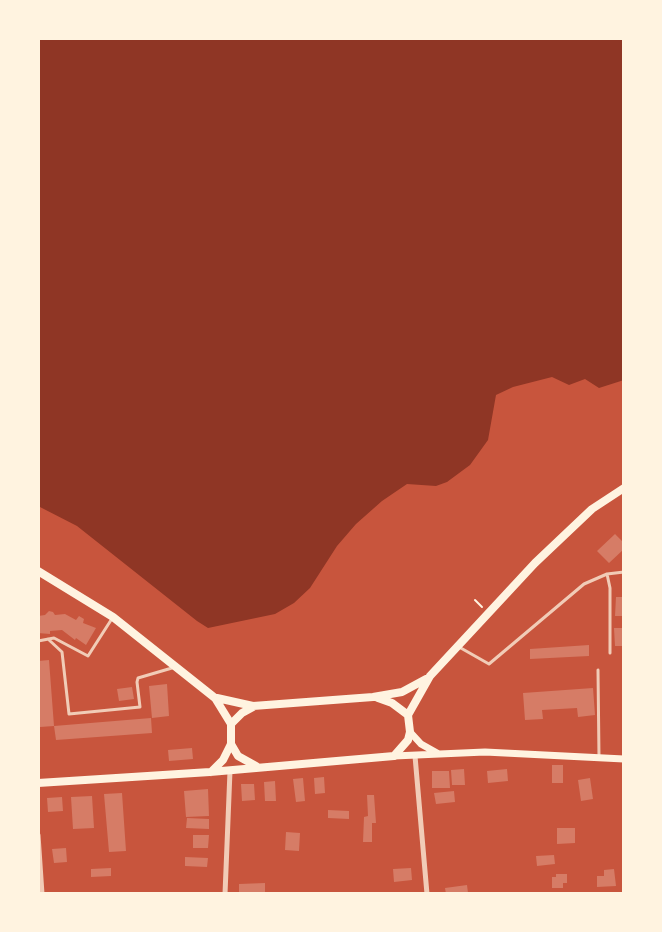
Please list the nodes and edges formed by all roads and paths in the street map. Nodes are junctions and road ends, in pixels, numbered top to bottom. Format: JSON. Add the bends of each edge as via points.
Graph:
{"nodes":[{"id":1,"x":624,"y":488,"type":"edge"},
{"id":2,"x":38,"y":571,"type":"edge"},
{"id":3,"x":624,"y":572,"type":"edge"},
{"id":4,"x":607,"y":574,"type":"junction"},
{"id":5,"x":113,"y":617,"type":"junction"},
{"id":6,"x":48,"y":639,"type":"junction"},
{"id":7,"x":38,"y":641,"type":"edge"},
{"id":8,"x":457,"y":646,"type":"junction"},
{"id":9,"x":610,"y":653,"type":"dead end"},
{"id":10,"x":176,"y":666,"type":"junction"},
{"id":11,"x":598,"y":670,"type":"dead end"},
{"id":12,"x":430,"y":676,"type":"junction"},
{"id":13,"x":373,"y":697,"type":"junction"},
{"id":14,"x":215,"y":698,"type":"junction"},
{"id":15,"x":253,"y":706,"type":"junction"},
{"id":16,"x":408,"y":715,"type":"junction"},
{"id":17,"x":231,"y":724,"type":"junction"},
{"id":18,"x":410,"y":732,"type":"junction"},
{"id":19,"x":231,"y":744,"type":"junction"},
{"id":20,"x":439,"y":754,"type":"junction"},
{"id":21,"x":394,"y":756,"type":"junction"},
{"id":22,"x":415,"y":756,"type":"junction"},
{"id":23,"x":599,"y":757,"type":"junction"},
{"id":24,"x":624,"y":759,"type":"edge"},
{"id":25,"x":259,"y":768,"type":"junction"},
{"id":26,"x":230,"y":770,"type":"junction"},
{"id":27,"x":210,"y":772,"type":"junction"},
{"id":28,"x":38,"y":783,"type":"edge"},
{"id":29,"x":38,"y":835,"type":"edge"},
{"id":30,"x":42,"y":894,"type":"edge"},
{"id":31,"x":225,"y":894,"type":"edge"},
{"id":32,"x":427,"y":894,"type":"edge"}],
"edges":[{"from":1,"to":8,"type":"main road","via":[[592,509],[546,552]]},
{"from":2,"to":5,"type":"main road"},
{"from":3,"to":4,"type":"lane"},
{"from":4,"to":8,"type":"lane","via":[[584,584],[489,664]]},
{"from":4,"to":9,"type":"lane"},
{"from":5,"to":6,"type":"lane","via":[[88,656]]},
{"from":5,"to":10,"type":"main road"},
{"from":6,"to":7,"type":"lane"},
{"from":6,"to":10,"type":"lane","via":[[62,652],[69,714],[140,707],[138,678]]},
{"from":8,"to":12,"type":"main road"},
{"from":10,"to":14,"type":"main road"},
{"from":11,"to":23,"type":"lane"},
{"from":12,"to":13,"type":"main road","via":[[402,692]]},
{"from":12,"to":16,"type":"main road"},
{"from":13,"to":15,"type":"main road"},
{"from":13,"to":16,"type":"main road"},
{"from":14,"to":15,"type":"main road"},
{"from":14,"to":17,"type":"main road"},
{"from":15,"to":17,"type":"main road"},
{"from":16,"to":18,"type":"main road"},
{"from":17,"to":19,"type":"main road"},
{"from":18,"to":20,"type":"main road"},
{"from":18,"to":21,"type":"main road"},
{"from":19,"to":25,"type":"main road","via":[[238,756]]},
{"from":19,"to":27,"type":"main road"},
{"from":20,"to":22,"type":"main road"},
{"from":20,"to":23,"type":"main road"},
{"from":21,"to":22,"type":"main road"},
{"from":21,"to":25,"type":"main road"},
{"from":22,"to":32,"type":"street"},
{"from":23,"to":24,"type":"main road"},
{"from":25,"to":26,"type":"main road"},
{"from":26,"to":27,"type":"main road"},
{"from":26,"to":31,"type":"street"},
{"from":27,"to":28,"type":"main road"},
{"from":29,"to":30,"type":"street"}]}
